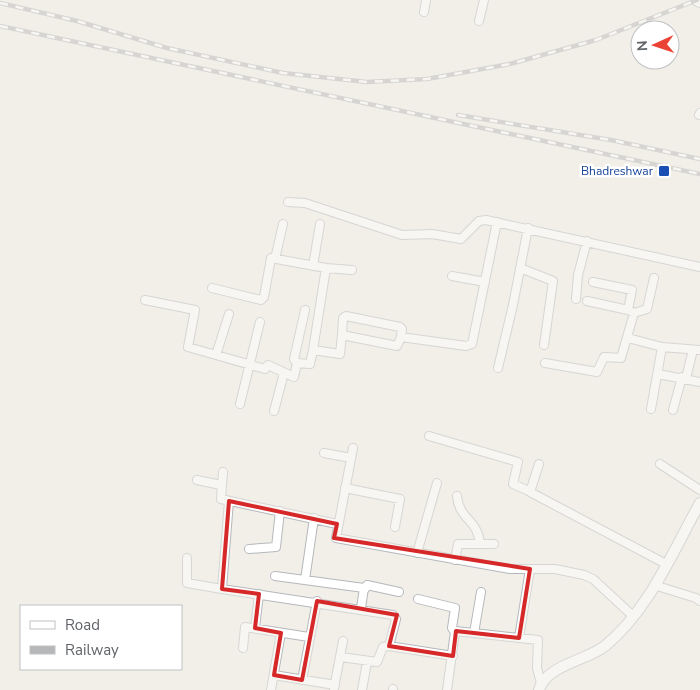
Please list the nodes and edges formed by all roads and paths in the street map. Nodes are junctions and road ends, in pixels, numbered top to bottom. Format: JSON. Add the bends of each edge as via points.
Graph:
{"nodes":[{"id":1,"x":426,"y":0,"type":"edge"},
{"id":2,"x":484,"y":0,"type":"edge"},
{"id":3,"x":696,"y":0,"type":"edge"},
{"id":4,"x":700,"y":2,"type":"edge"},
{"id":5,"x":424,"y":12,"type":"dead end"},
{"id":6,"x":479,"y":21,"type":"dead end"},
{"id":7,"x":288,"y":202,"type":"dead end"},
{"id":8,"x":497,"y":222,"type":"junction"},
{"id":9,"x":283,"y":224,"type":"dead end"},
{"id":10,"x":320,"y":224,"type":"dead end"},
{"id":11,"x":528,"y":228,"type":"junction"},
{"id":12,"x":587,"y":241,"type":"junction"},
{"id":13,"x":275,"y":259,"type":"junction"},
{"id":14,"x":313,"y":266,"type":"junction"},
{"id":15,"x":700,"y":267,"type":"edge"},
{"id":16,"x":326,"y":268,"type":"junction"},
{"id":17,"x":520,"y":268,"type":"junction"},
{"id":18,"x":352,"y":270,"type":"dead end"},
{"id":19,"x":452,"y":276,"type":"dead end"},
{"id":20,"x":654,"y":278,"type":"dead end"},
{"id":21,"x":486,"y":282,"type":"junction"},
{"id":22,"x":593,"y":282,"type":"dead end"},
{"id":23,"x":212,"y":288,"type":"dead end"},
{"id":24,"x":576,"y":299,"type":"dead end"},
{"id":25,"x":144,"y":300,"type":"dead end"},
{"id":26,"x":587,"y":301,"type":"dead end"},
{"id":27,"x":305,"y":310,"type":"dead end"},
{"id":28,"x":631,"y":311,"type":"junction"},
{"id":29,"x":229,"y":314,"type":"dead end"},
{"id":30,"x":260,"y":322,"type":"dead end"},
{"id":31,"x":342,"y":335,"type":"junction"},
{"id":32,"x":401,"y":338,"type":"junction"},
{"id":33,"x":628,"y":338,"type":"junction"},
{"id":34,"x":544,"y":345,"type":"dead end"},
{"id":35,"x":662,"y":347,"type":"junction"},
{"id":36,"x":313,"y":350,"type":"junction"},
{"id":37,"x":697,"y":350,"type":"edge"},
{"id":38,"x":216,"y":355,"type":"junction"},
{"id":39,"x":298,"y":362,"type":"junction"},
{"id":40,"x":545,"y":363,"type":"dead end"},
{"id":41,"x":249,"y":366,"type":"junction"},
{"id":42,"x":498,"y":368,"type":"dead end"},
{"id":43,"x":284,"y":373,"type":"junction"},
{"id":44,"x":658,"y":374,"type":"junction"},
{"id":45,"x":684,"y":378,"type":"junction"},
{"id":46,"x":700,"y":382,"type":"edge"},
{"id":47,"x":240,"y":404,"type":"dead end"},
{"id":48,"x":651,"y":409,"type":"dead end"},
{"id":49,"x":673,"y":410,"type":"dead end"},
{"id":50,"x":274,"y":411,"type":"dead end"},
{"id":51,"x":430,"y":436,"type":"dead end"},
{"id":52,"x":353,"y":448,"type":"dead end"},
{"id":53,"x":324,"y":453,"type":"dead end"},
{"id":54,"x":351,"y":458,"type":"junction"},
{"id":55,"x":539,"y":464,"type":"dead end"},
{"id":56,"x":660,"y":464,"type":"dead end"},
{"id":57,"x":223,"y":472,"type":"dead end"},
{"id":58,"x":197,"y":480,"type":"dead end"},
{"id":59,"x":437,"y":483,"type":"dead end"},
{"id":60,"x":222,"y":486,"type":"junction"},
{"id":61,"x":345,"y":488,"type":"junction"},
{"id":62,"x":700,"y":490,"type":"edge"},
{"id":63,"x":529,"y":491,"type":"junction"},
{"id":64,"x":457,"y":496,"type":"dead end"},
{"id":65,"x":229,"y":501,"type":"junction"},
{"id":66,"x":700,"y":502,"type":"edge"},
{"id":67,"x":280,"y":511,"type":"junction"},
{"id":68,"x":314,"y":518,"type":"junction"},
{"id":69,"x":337,"y":524,"type":"junction"},
{"id":70,"x":395,"y":527,"type":"dead end"},
{"id":71,"x":480,"y":544,"type":"junction"},
{"id":72,"x":494,"y":544,"type":"dead end"},
{"id":73,"x":249,"y":549,"type":"dead end"},
{"id":74,"x":417,"y":553,"type":"junction"},
{"id":75,"x":187,"y":558,"type":"dead end"},
{"id":76,"x":455,"y":560,"type":"junction"},
{"id":77,"x":530,"y":569,"type":"junction"},
{"id":78,"x":275,"y":576,"type":"dead end"},
{"id":79,"x":659,"y":576,"type":"junction"},
{"id":80,"x":305,"y":580,"type":"junction"},
{"id":81,"x":222,"y":588,"type":"junction"},
{"id":82,"x":365,"y":589,"type":"junction"},
{"id":83,"x":399,"y":592,"type":"dead end"},
{"id":84,"x":480,"y":592,"type":"dead end"},
{"id":85,"x":259,"y":594,"type":"junction"},
{"id":86,"x":418,"y":599,"type":"dead end"},
{"id":87,"x":317,"y":601,"type":"junction"},
{"id":88,"x":700,"y":601,"type":"edge"},
{"id":89,"x":362,"y":608,"type":"junction"},
{"id":90,"x":633,"y":616,"type":"junction"},
{"id":91,"x":255,"y":628,"type":"junction"},
{"id":92,"x":455,"y":631,"type":"junction"},
{"id":93,"x":281,"y":633,"type":"junction"},
{"id":94,"x":474,"y":633,"type":"junction"},
{"id":95,"x":309,"y":637,"type":"junction"},
{"id":96,"x":519,"y":638,"type":"junction"},
{"id":97,"x":343,"y":641,"type":"dead end"},
{"id":98,"x":389,"y":646,"type":"junction"},
{"id":99,"x":242,"y":648,"type":"dead end"},
{"id":100,"x":452,"y":656,"type":"junction"},
{"id":101,"x":340,"y":657,"type":"junction"},
{"id":102,"x":367,"y":662,"type":"junction"},
{"id":103,"x":274,"y":675,"type":"junction"},
{"id":104,"x":302,"y":680,"type":"junction"},
{"id":105,"x":540,"y":686,"type":"edge"},
{"id":106,"x":334,"y":688,"type":"edge"},
{"id":107,"x":271,"y":690,"type":"edge"},
{"id":108,"x":362,"y":690,"type":"edge"},
{"id":109,"x":447,"y":690,"type":"edge"}],
"edges":[{"from":1,"to":5,"type":"street"},
{"from":2,"to":6,"type":"street"},
{"from":3,"to":4,"type":"street"},
{"from":7,"to":8,"type":"street","via":[[305,203],[405,236],[432,234],[461,239],[479,221]]},
{"from":8,"to":11,"type":"street"},
{"from":8,"to":21,"type":"street"},
{"from":9,"to":13,"type":"street"},
{"from":10,"to":14,"type":"street"},
{"from":11,"to":12,"type":"street"},
{"from":11,"to":17,"type":"street"},
{"from":12,"to":15,"type":"street"},
{"from":12,"to":24,"type":"street","via":[[578,275]]},
{"from":13,"to":14,"type":"street"},
{"from":13,"to":23,"type":"street","via":[[270,260],[261,300]]},
{"from":14,"to":16,"type":"street"},
{"from":16,"to":18,"type":"street"},
{"from":16,"to":36,"type":"street"},
{"from":17,"to":34,"type":"street","via":[[554,281]]},
{"from":17,"to":42,"type":"street"},
{"from":19,"to":21,"type":"street"},
{"from":20,"to":28,"type":"street","via":[[647,309]]},
{"from":21,"to":32,"type":"street","via":[[472,344]]},
{"from":22,"to":28,"type":"street","via":[[632,290]]},
{"from":25,"to":38,"type":"street","via":[[196,310],[187,346]]},
{"from":26,"to":28,"type":"street"},
{"from":27,"to":39,"type":"street","via":[[294,358]]},
{"from":28,"to":33,"type":"street"},
{"from":29,"to":38,"type":"street"},
{"from":30,"to":41,"type":"street"},
{"from":31,"to":32,"type":"street","via":[[397,346]]},
{"from":31,"to":32,"type":"street","via":[[343,318],[346,316],[400,327]]},
{"from":31,"to":36,"type":"street","via":[[340,354]]},
{"from":33,"to":35,"type":"street"},
{"from":33,"to":40,"type":"street","via":[[621,358],[604,356],[597,372]]},
{"from":35,"to":37,"type":"street"},
{"from":35,"to":44,"type":"street"},
{"from":36,"to":39,"type":"street","via":[[309,365]]},
{"from":37,"to":45,"type":"street"},
{"from":38,"to":41,"type":"street"},
{"from":39,"to":43,"type":"street","via":[[294,376]]},
{"from":41,"to":43,"type":"street","via":[[265,369],[268,365]]},
{"from":41,"to":47,"type":"street"},
{"from":43,"to":50,"type":"street"},
{"from":44,"to":45,"type":"street"},
{"from":44,"to":48,"type":"street"},
{"from":45,"to":46,"type":"street"},
{"from":45,"to":49,"type":"street"},
{"from":51,"to":63,"type":"street","via":[[518,462],[513,484]]},
{"from":52,"to":54,"type":"street"},
{"from":53,"to":54,"type":"street"},
{"from":54,"to":61,"type":"street"},
{"from":55,"to":63,"type":"street"},
{"from":56,"to":62,"type":"street"},
{"from":57,"to":60,"type":"street"},
{"from":58,"to":60,"type":"street"},
{"from":59,"to":74,"type":"street"},
{"from":60,"to":65,"type":"street","via":[[220,499]]},
{"from":61,"to":69,"type":"street"},
{"from":61,"to":70,"type":"street","via":[[400,499]]},
{"from":63,"to":79,"type":"street"},
{"from":64,"to":71,"type":"street","via":[[461,512],[479,531]]},
{"from":65,"to":67,"type":"street"},
{"from":65,"to":81,"type":"street"},
{"from":66,"to":79,"type":"street"},
{"from":67,"to":68,"type":"street"},
{"from":67,"to":73,"type":"street","via":[[276,547]]},
{"from":68,"to":69,"type":"street"},
{"from":68,"to":80,"type":"street"},
{"from":69,"to":74,"type":"street","via":[[335,534],[338,539]]},
{"from":71,"to":72,"type":"street"},
{"from":71,"to":76,"type":"street","via":[[458,544]]},
{"from":74,"to":76,"type":"street"},
{"from":75,"to":81,"type":"street","via":[[187,583]]},
{"from":76,"to":77,"type":"street"},
{"from":77,"to":90,"type":"street","via":[[555,569],[589,576]]},
{"from":77,"to":96,"type":"street"},
{"from":78,"to":80,"type":"street"},
{"from":79,"to":88,"type":"street"},
{"from":79,"to":90,"type":"street"},
{"from":80,"to":82,"type":"street"},
{"from":81,"to":85,"type":"street"},
{"from":82,"to":83,"type":"street","via":[[367,585]]},
{"from":82,"to":89,"type":"street"},
{"from":84,"to":94,"type":"street"},
{"from":85,"to":87,"type":"street"},
{"from":85,"to":91,"type":"street"},
{"from":86,"to":92,"type":"street","via":[[454,607],[452,628]]},
{"from":87,"to":89,"type":"street"},
{"from":87,"to":95,"type":"street"},
{"from":89,"to":98,"type":"street","via":[[395,616]]},
{"from":90,"to":105,"type":"street","via":[[603,648],[566,666]]},
{"from":91,"to":93,"type":"street"},
{"from":91,"to":99,"type":"street","via":[[245,627]]},
{"from":92,"to":94,"type":"street"},
{"from":92,"to":100,"type":"street"},
{"from":93,"to":95,"type":"street"},
{"from":93,"to":103,"type":"street"},
{"from":94,"to":96,"type":"street"},
{"from":95,"to":104,"type":"street"},
{"from":96,"to":105,"type":"street","via":[[538,640]]},
{"from":97,"to":101,"type":"street"},
{"from":98,"to":100,"type":"street"},
{"from":98,"to":102,"type":"street","via":[[383,647],[378,662]]},
{"from":100,"to":109,"type":"street"},
{"from":101,"to":102,"type":"street"},
{"from":101,"to":106,"type":"street"},
{"from":102,"to":108,"type":"street"},
{"from":103,"to":104,"type":"street"},
{"from":103,"to":107,"type":"street"},
{"from":104,"to":106,"type":"street"}]}
